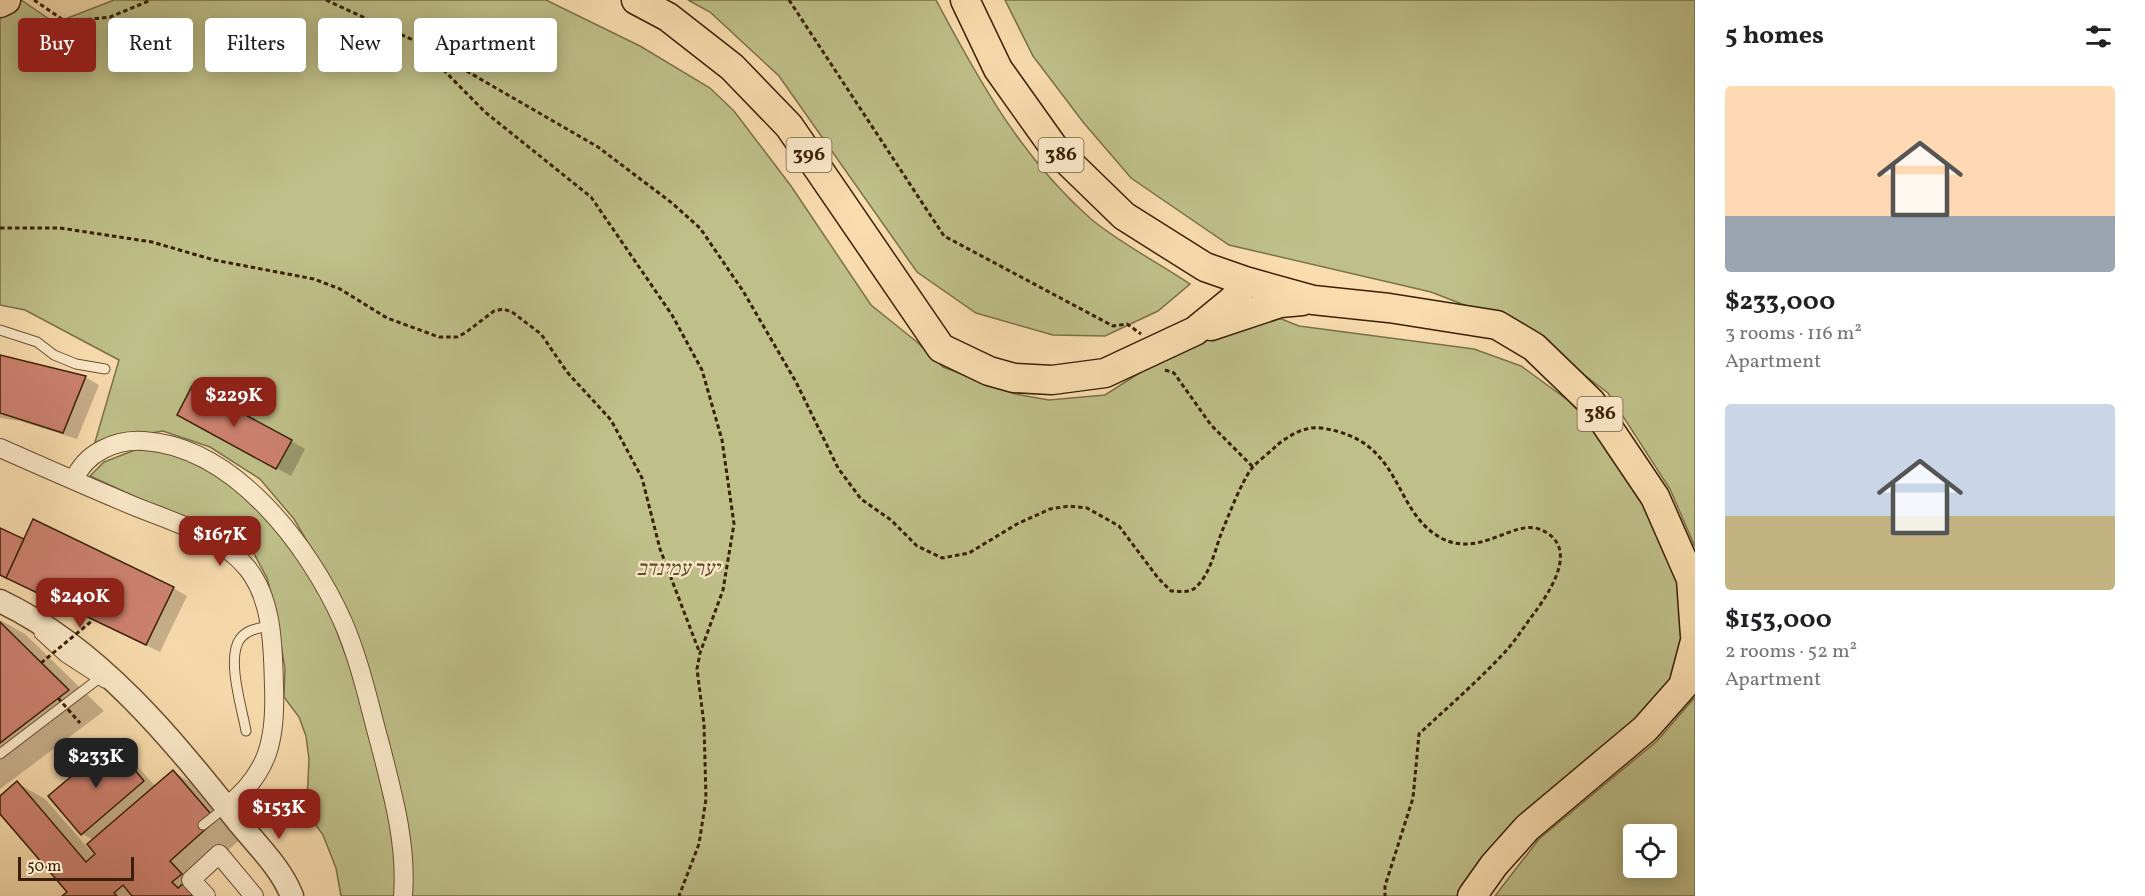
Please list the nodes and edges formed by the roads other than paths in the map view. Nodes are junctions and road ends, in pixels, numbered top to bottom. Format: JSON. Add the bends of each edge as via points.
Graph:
{"nodes":[{"id":1,"x":6,"y":0,"type":"edge"},
{"id":2,"x":636,"y":0,"type":"edge"},
{"id":3,"x":965,"y":0,"type":"edge"},
{"id":4,"x":0,"y":3,"type":"edge"},
{"id":5,"x":1245,"y":281,"type":"junction"},
{"id":6,"x":1312,"y":300,"type":"junction"},
{"id":7,"x":0,"y":330,"type":"edge"},
{"id":8,"x":1195,"y":331,"type":"junction"},
{"id":9,"x":1148,"y":346,"type":"junction"},
{"id":10,"x":105,"y":369,"type":"dead end"},
{"id":11,"x":0,"y":448,"type":"edge"},
{"id":12,"x":74,"y":480,"type":"junction"},
{"id":13,"x":8,"y":605,"type":"edge"},
{"id":14,"x":270,"y":626,"type":"junction"},
{"id":15,"x":1695,"y":636,"type":"edge"},
{"id":16,"x":1695,"y":641,"type":"edge"},
{"id":17,"x":97,"y":680,"type":"junction"},
{"id":18,"x":121,"y":687,"type":"junction"},
{"id":19,"x":246,"y":731,"type":"dead end"},
{"id":20,"x":0,"y":754,"type":"edge"},
{"id":21,"x":226,"y":807,"type":"junction"},
{"id":22,"x":203,"y":825,"type":"dead end"},
{"id":23,"x":206,"y":896,"type":"edge"},
{"id":24,"x":254,"y":896,"type":"edge"},
{"id":25,"x":292,"y":896,"type":"edge"},
{"id":26,"x":403,"y":896,"type":"edge"},
{"id":27,"x":1472,"y":896,"type":"edge"}],
"edges":[{"from":1,"to":4,"type":"main road"},
{"from":2,"to":9,"type":"main road","number":"396","via":[[668,17],[732,67],[789,126],[940,348],[1001,363],[1050,368],[1086,365]]},
{"from":3,"to":5,"type":"main road","number":"386","via":[[998,69],[1063,157],[1124,216],[1205,267]]},
{"from":5,"to":6,"type":"main road","number":"386"},
{"from":5,"to":8,"type":"main road","number":"396","via":[[1234,299]]},
{"from":5,"to":9,"type":"main road","number":"396","via":[[1205,300]]},
{"from":6,"to":8,"type":"main road","via":[[1280,303]]},
{"from":6,"to":15,"type":"main road","number":"386","via":[[1497,325],[1534,347],[1592,402],[1655,497],[1691,579]]},
{"from":7,"to":10,"type":"lane","via":[[38,342],[54,355],[76,364]]},
{"from":8,"to":9,"type":"main road","number":"396"},
{"from":11,"to":12,"type":"street"},
{"from":12,"to":14,"type":"street","via":[[225,548],[257,583]]},
{"from":12,"to":26,"type":"street","via":[[80,466],[106,447],[134,441],[159,442],[206,460],[252,492],[283,524],[309,560],[343,622],[361,675],[396,805],[403,845]]},
{"from":13,"to":17,"type":"lane"},
{"from":13,"to":18,"type":"street","via":[[53,633]]},
{"from":14,"to":19,"type":"lane","via":[[250,630],[235,650]]},
{"from":14,"to":21,"type":"street","via":[[275,703],[270,750],[250,785]]},
{"from":16,"to":27,"type":"main road","via":[[1683,686],[1645,729],[1527,828]]},
{"from":17,"to":18,"type":"lane"},
{"from":17,"to":20,"type":"lane"},
{"from":18,"to":21,"type":"street"},
{"from":21,"to":22,"type":"lane"},
{"from":21,"to":25,"type":"street","via":[[283,877]]},
{"from":23,"to":24,"type":"street","via":[[191,880],[219,854]]}]}
